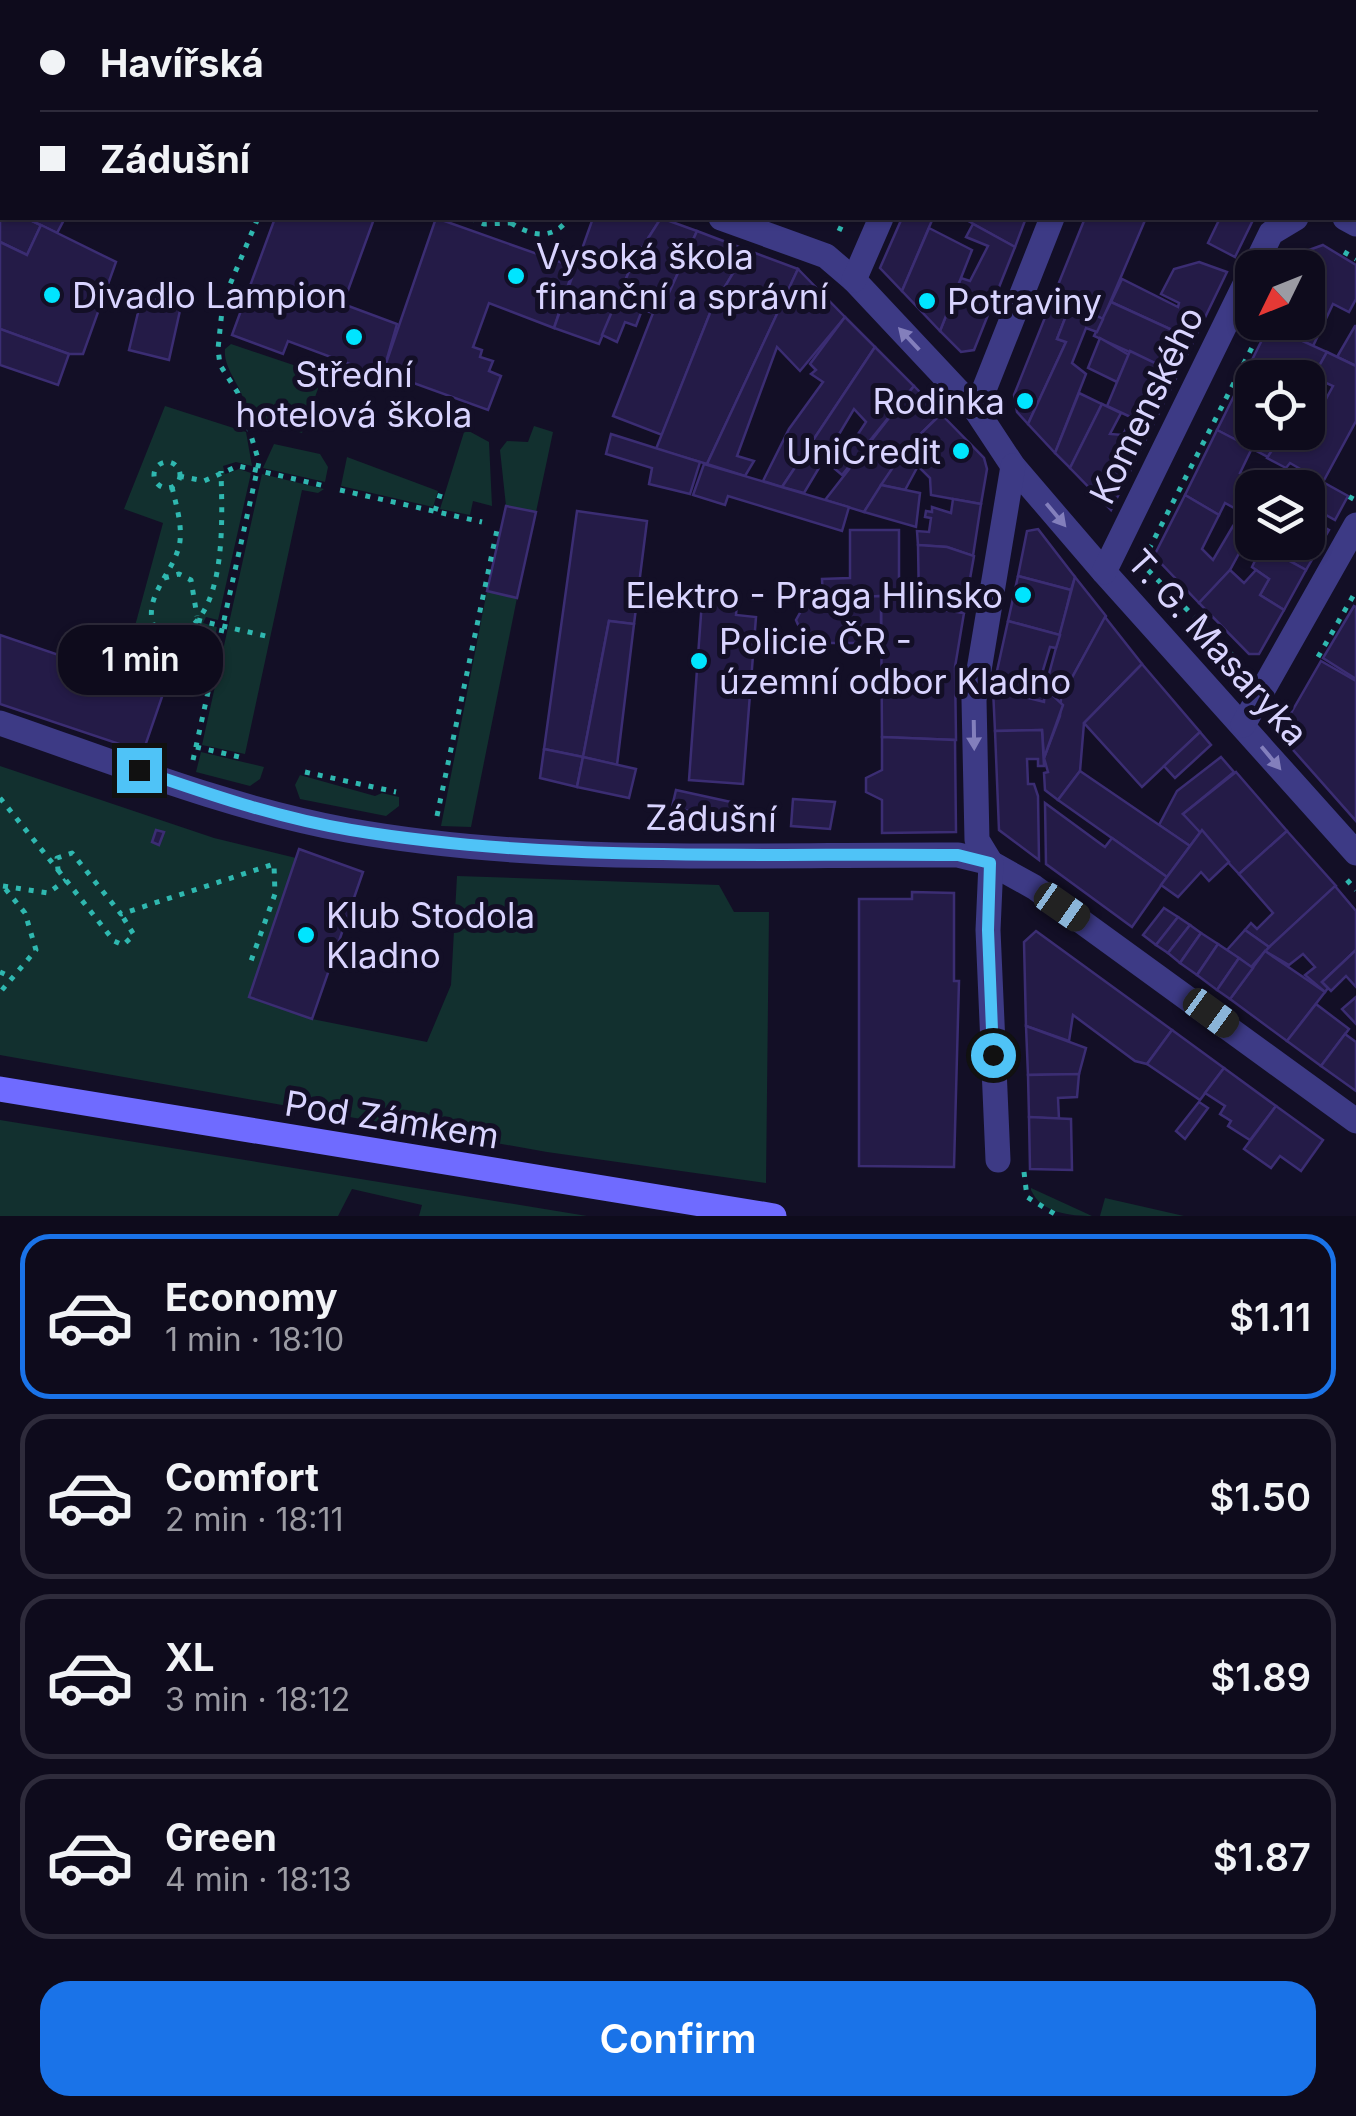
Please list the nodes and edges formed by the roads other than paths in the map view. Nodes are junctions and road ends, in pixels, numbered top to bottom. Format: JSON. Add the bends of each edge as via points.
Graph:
{"nodes":[{"id":1,"x":727,"y":220,"type":"edge"},
{"id":2,"x":1051,"y":220,"type":"edge"},
{"id":3,"x":878,"y":226,"type":"edge"},
{"id":4,"x":1302,"y":228,"type":"edge"},
{"id":5,"x":1262,"y":250,"type":"edge"},
{"id":6,"x":854,"y":280,"type":"junction"},
{"id":7,"x":1235,"y":304,"type":"edge"},
{"id":8,"x":976,"y":410,"type":"junction"},
{"id":9,"x":1013,"y":466,"type":"junction"},
{"id":10,"x":1356,"y":525,"type":"edge"},
{"id":11,"x":1104,"y":572,"type":"junction"},
{"id":12,"x":0,"y":723,"type":"edge"},
{"id":13,"x":1243,"y":725,"type":"junction"},
{"id":14,"x":1356,"y":853,"type":"edge"},
{"id":15,"x":990,"y":863,"type":"junction"},
{"id":16,"x":0,"y":1089,"type":"edge"},
{"id":17,"x":1356,"y":1121,"type":"edge"},
{"id":18,"x":998,"y":1160,"type":"dead end"},
{"id":19,"x":774,"y":1216,"type":"edge"}],
"edges":[{"from":1,"to":6,"type":"street","name":"T. G. Masaryka","via":[[826,256]]},
{"from":2,"to":8,"type":"street"},
{"from":3,"to":6,"type":"street"},
{"from":4,"to":5,"type":"street","name":"Komenského","via":[[1271,233]]},
{"from":8,"to":6,"type":"street","name":"T. G. Masaryka","one_way":true},
{"from":7,"to":11,"type":"street","name":"Komenského"},
{"from":8,"to":9,"type":"street","name":"T. G. Masaryka"},
{"from":9,"to":11,"type":"street","name":"T. G. Masaryka","one_way":true},
{"from":9,"to":15,"type":"street","one_way":true,"via":[[974,700],[976,840]]},
{"from":10,"to":13,"type":"street"},
{"from":11,"to":13,"type":"street","name":"T. G. Masaryka"},
{"from":12,"to":15,"type":"street","name":"Zádušní","via":[[306,822],[432,841],[628,852],[958,855]]},
{"from":13,"to":14,"type":"street","name":"T. G. Masaryka","one_way":true},
{"from":15,"to":17,"type":"street","name":"Zádušní","via":[[1131,955]]},
{"from":15,"to":18,"type":"street"},
{"from":16,"to":19,"type":"main road","name":"Pod Zámkem"}]}
